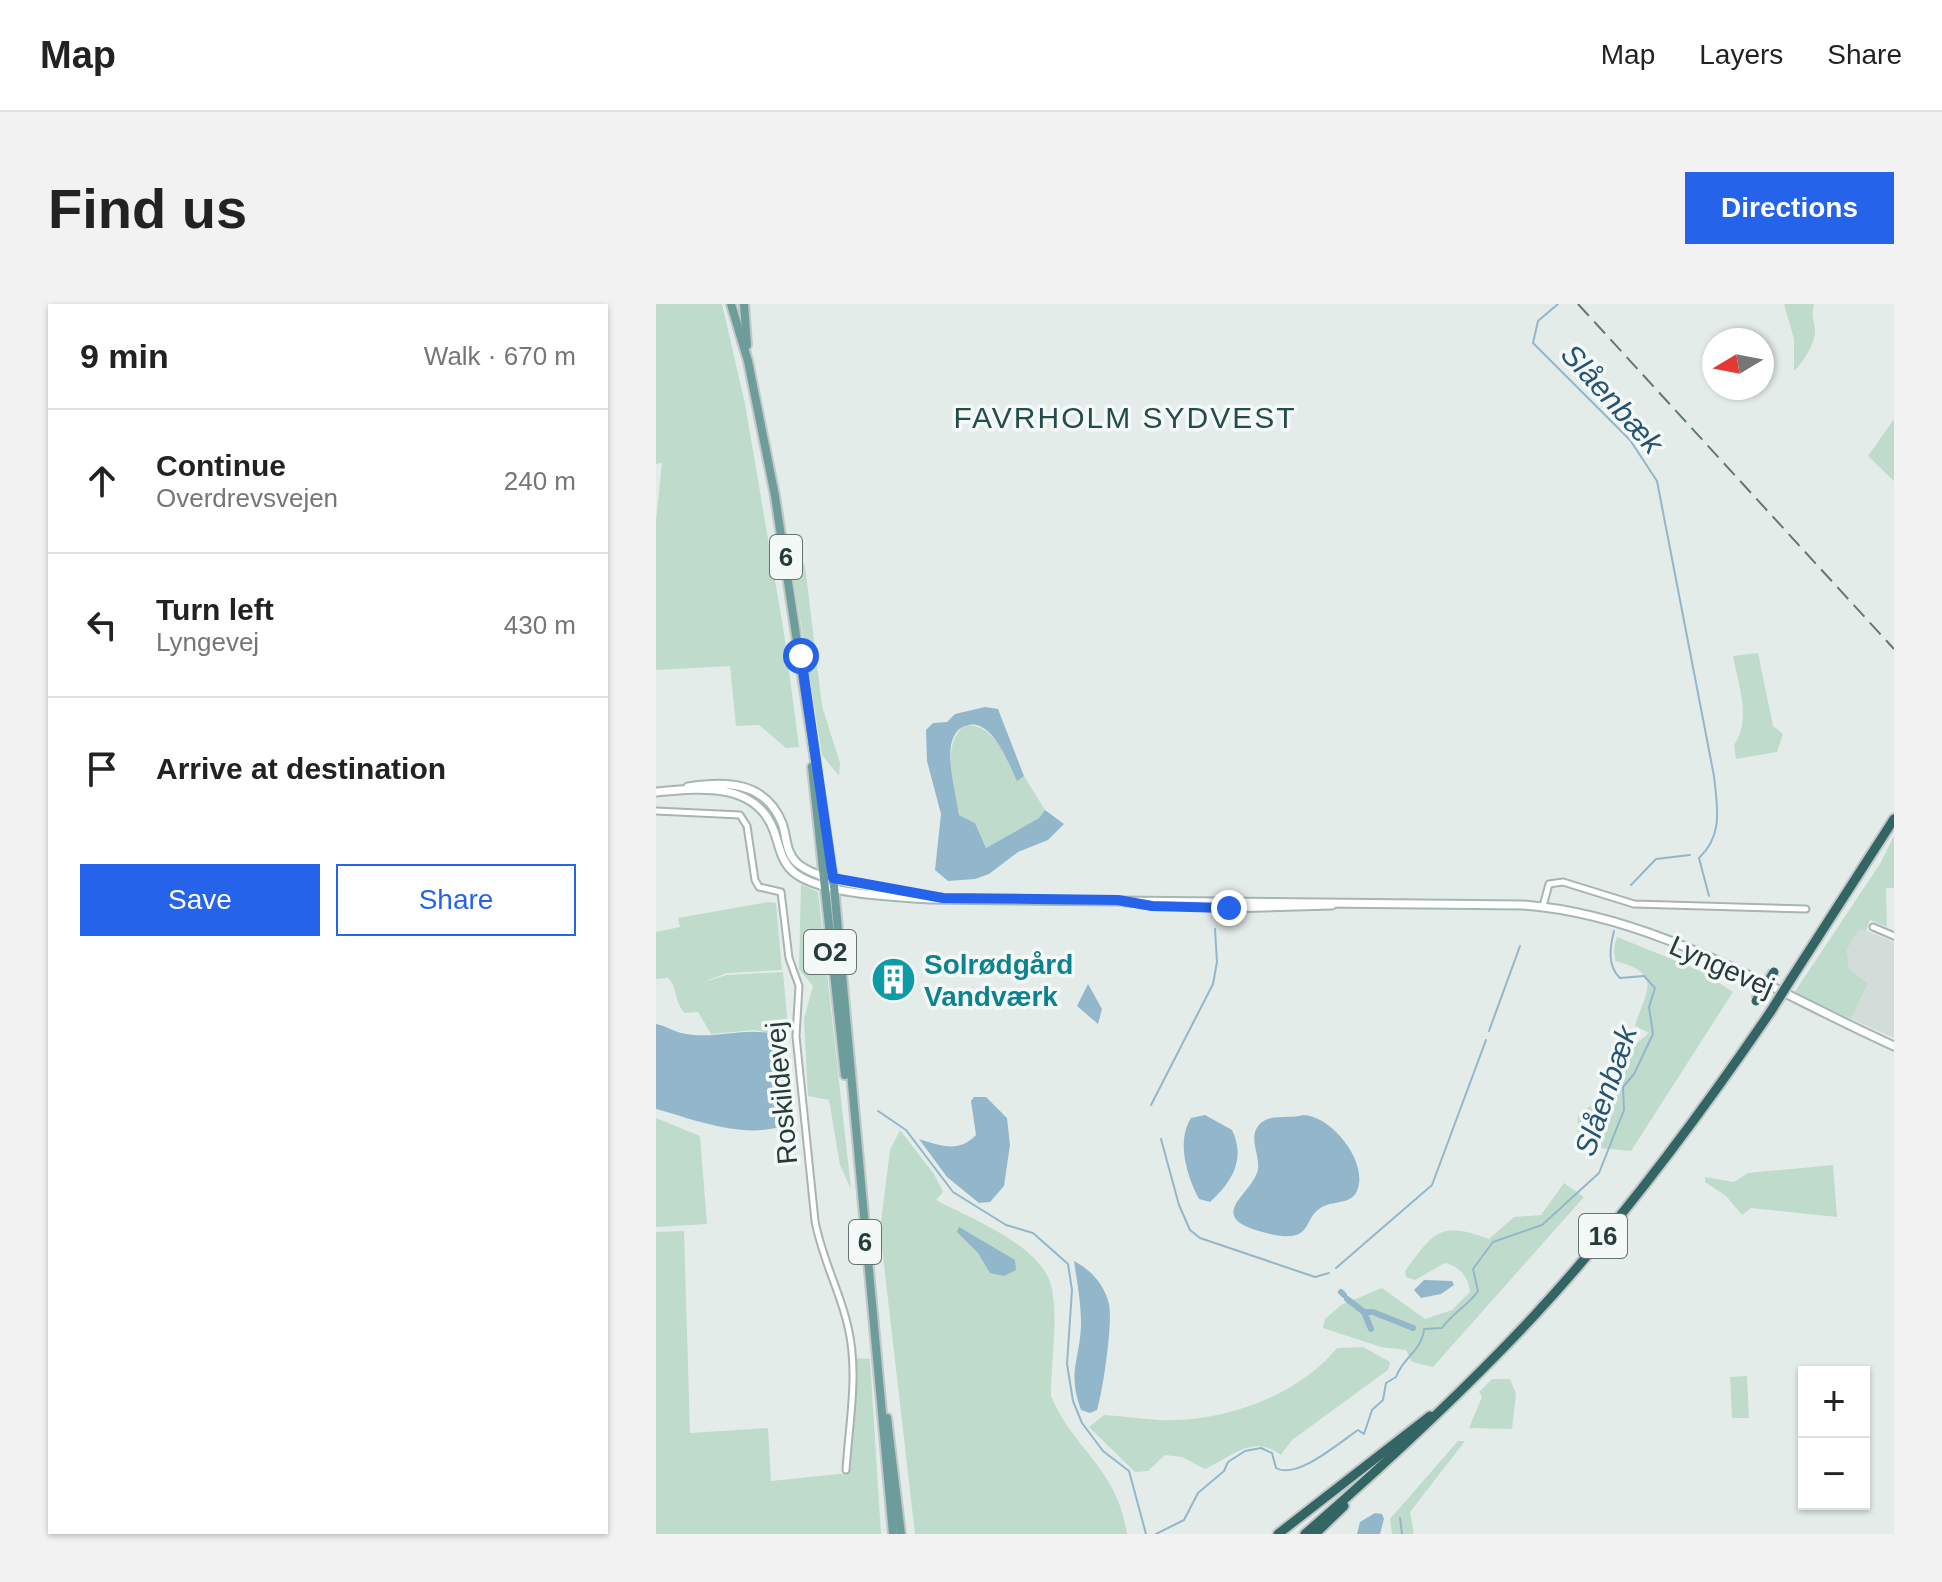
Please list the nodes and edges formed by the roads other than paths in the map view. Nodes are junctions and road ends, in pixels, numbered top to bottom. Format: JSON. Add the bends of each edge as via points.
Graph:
{"nodes":[{"id":1,"x":731,"y":304,"type":"edge"},
{"id":2,"x":744,"y":304,"type":"edge"},
{"id":3,"x":748,"y":361,"type":"junction"},
{"id":4,"x":811,"y":730,"type":"junction"},
{"id":5,"x":659,"y":791,"type":"edge"},
{"id":6,"x":656,"y":811,"type":"edge"},
{"id":7,"x":1894,"y":819,"type":"edge"},
{"id":8,"x":828,"y":881,"type":"junction"},
{"id":9,"x":1543,"y":906,"type":"junction"},
{"id":10,"x":1806,"y":909,"type":"dead end"},
{"id":11,"x":1873,"y":927,"type":"dead end"},
{"id":12,"x":1894,"y":936,"type":"edge"},
{"id":13,"x":1774,"y":972,"type":"dead end"},
{"id":14,"x":1756,"y":1001,"type":"dead end"},
{"id":15,"x":1894,"y":1046,"type":"edge"},
{"id":16,"x":852,"y":1113,"type":"junction"},
{"id":17,"x":879,"y":1370,"type":"junction"},
{"id":18,"x":1444,"y":1408,"type":"junction"},
{"id":19,"x":846,"y":1470,"type":"dead end"},
{"id":20,"x":1360,"y":1486,"type":"junction"},
{"id":21,"x":893,"y":1534,"type":"edge"},
{"id":22,"x":901,"y":1534,"type":"edge"},
{"id":23,"x":1278,"y":1534,"type":"edge"},
{"id":24,"x":1305,"y":1534,"type":"edge"},
{"id":25,"x":1315,"y":1534,"type":"edge"}],
"edges":[{"from":1,"to":3,"type":"main road"},
{"from":2,"to":3,"type":"main road","number":"6"},
{"from":3,"to":4,"type":"main road","number":"6"},
{"from":4,"to":8,"type":"main road","number":"6"},
{"from":4,"to":8,"type":"main road"},
{"from":5,"to":8,"type":"main road","via":[[723,783],[753,790],[774,809],[796,862]]},
{"from":6,"to":19,"type":"street","name":"Roskildevej","via":[[740,815],[747,826],[755,880],[759,887],[781,892],[789,958],[799,986],[796,1036],[815,1221],[852,1353]]},
{"from":7,"to":18,"type":"highway","number":"16","bridge":true,"via":[[1771,1011],[1669,1155],[1580,1263]]},
{"from":8,"to":9,"type":"main road","name":"Lyngevej","via":[[885,895],[943,898]]},
{"from":8,"to":16,"type":"main road","number":"O2"},
{"from":8,"to":16,"type":"main road","number":"6"},
{"from":9,"to":10,"type":"street","name":"Lyngevej","via":[[1549,884],[1563,882],[1634,904]]},
{"from":9,"to":15,"type":"main road","name":"Lyngevej","via":[[1646,931]]},
{"from":11,"to":12,"type":"street"},
{"from":13,"to":14,"type":"highway","bridge":true},
{"from":16,"to":17,"type":"main road","number":"6"},
{"from":17,"to":21,"type":"main road","number":"6"},
{"from":17,"to":22,"type":"main road","number":"6"},
{"from":18,"to":20,"type":"highway","number":"16"},
{"from":18,"to":23,"type":"highway","via":[[1418,1422]]},
{"from":20,"to":24,"type":"highway","number":"16"},
{"from":20,"to":25,"type":"highway"}]}
